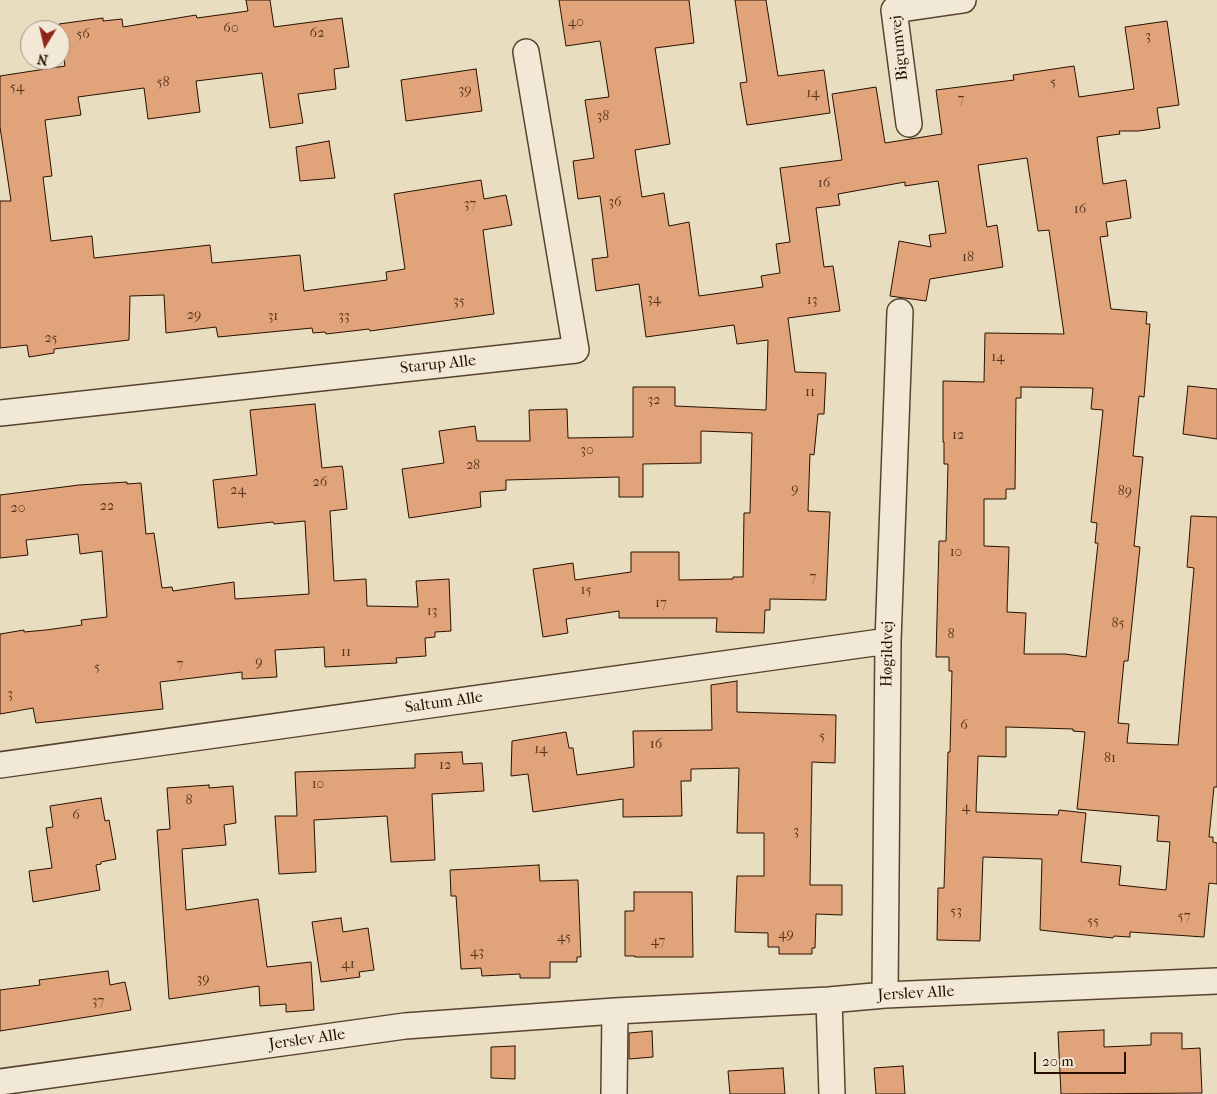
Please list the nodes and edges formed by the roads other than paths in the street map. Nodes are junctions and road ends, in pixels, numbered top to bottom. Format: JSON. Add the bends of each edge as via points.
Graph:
{"nodes":[{"id":1,"x":963,"y":0,"type":"edge"},
{"id":2,"x":526,"y":52,"type":"dead end"},
{"id":3,"x":909,"y":124,"type":"dead end"},
{"id":4,"x":900,"y":312,"type":"dead end"},
{"id":5,"x":0,"y":413,"type":"edge"},
{"id":6,"x":888,"y":641,"type":"junction"},
{"id":7,"x":0,"y":765,"type":"edge"},
{"id":8,"x":1217,"y":981,"type":"edge"},
{"id":9,"x":884,"y":995,"type":"junction"},
{"id":10,"x":829,"y":1000,"type":"junction"},
{"id":11,"x":615,"y":1011,"type":"junction"},
{"id":12,"x":0,"y":1082,"type":"edge"},
{"id":13,"x":614,"y":1094,"type":"edge"},
{"id":14,"x":832,"y":1094,"type":"edge"}],
"edges":[{"from":1,"to":3,"type":"street","name":"Bigumvej","via":[[894,10]]},
{"from":2,"to":5,"type":"street","name":"Starup Alle","via":[[576,350]]},
{"from":4,"to":6,"type":"street","name":"Høgildvej"},
{"from":6,"to":7,"type":"street","name":"Saltum Alle"},
{"from":6,"to":9,"type":"street","name":"Høgildvej"},
{"from":8,"to":9,"type":"street","name":"Jerslev Alle"},
{"from":9,"to":10,"type":"street","name":"Jerslev Alle"},
{"from":10,"to":11,"type":"street","name":"Jerslev Alle"},
{"from":10,"to":14,"type":"street"},
{"from":11,"to":12,"type":"street","name":"Jerslev Alle","via":[[404,1026]]},
{"from":11,"to":13,"type":"street"}]}
